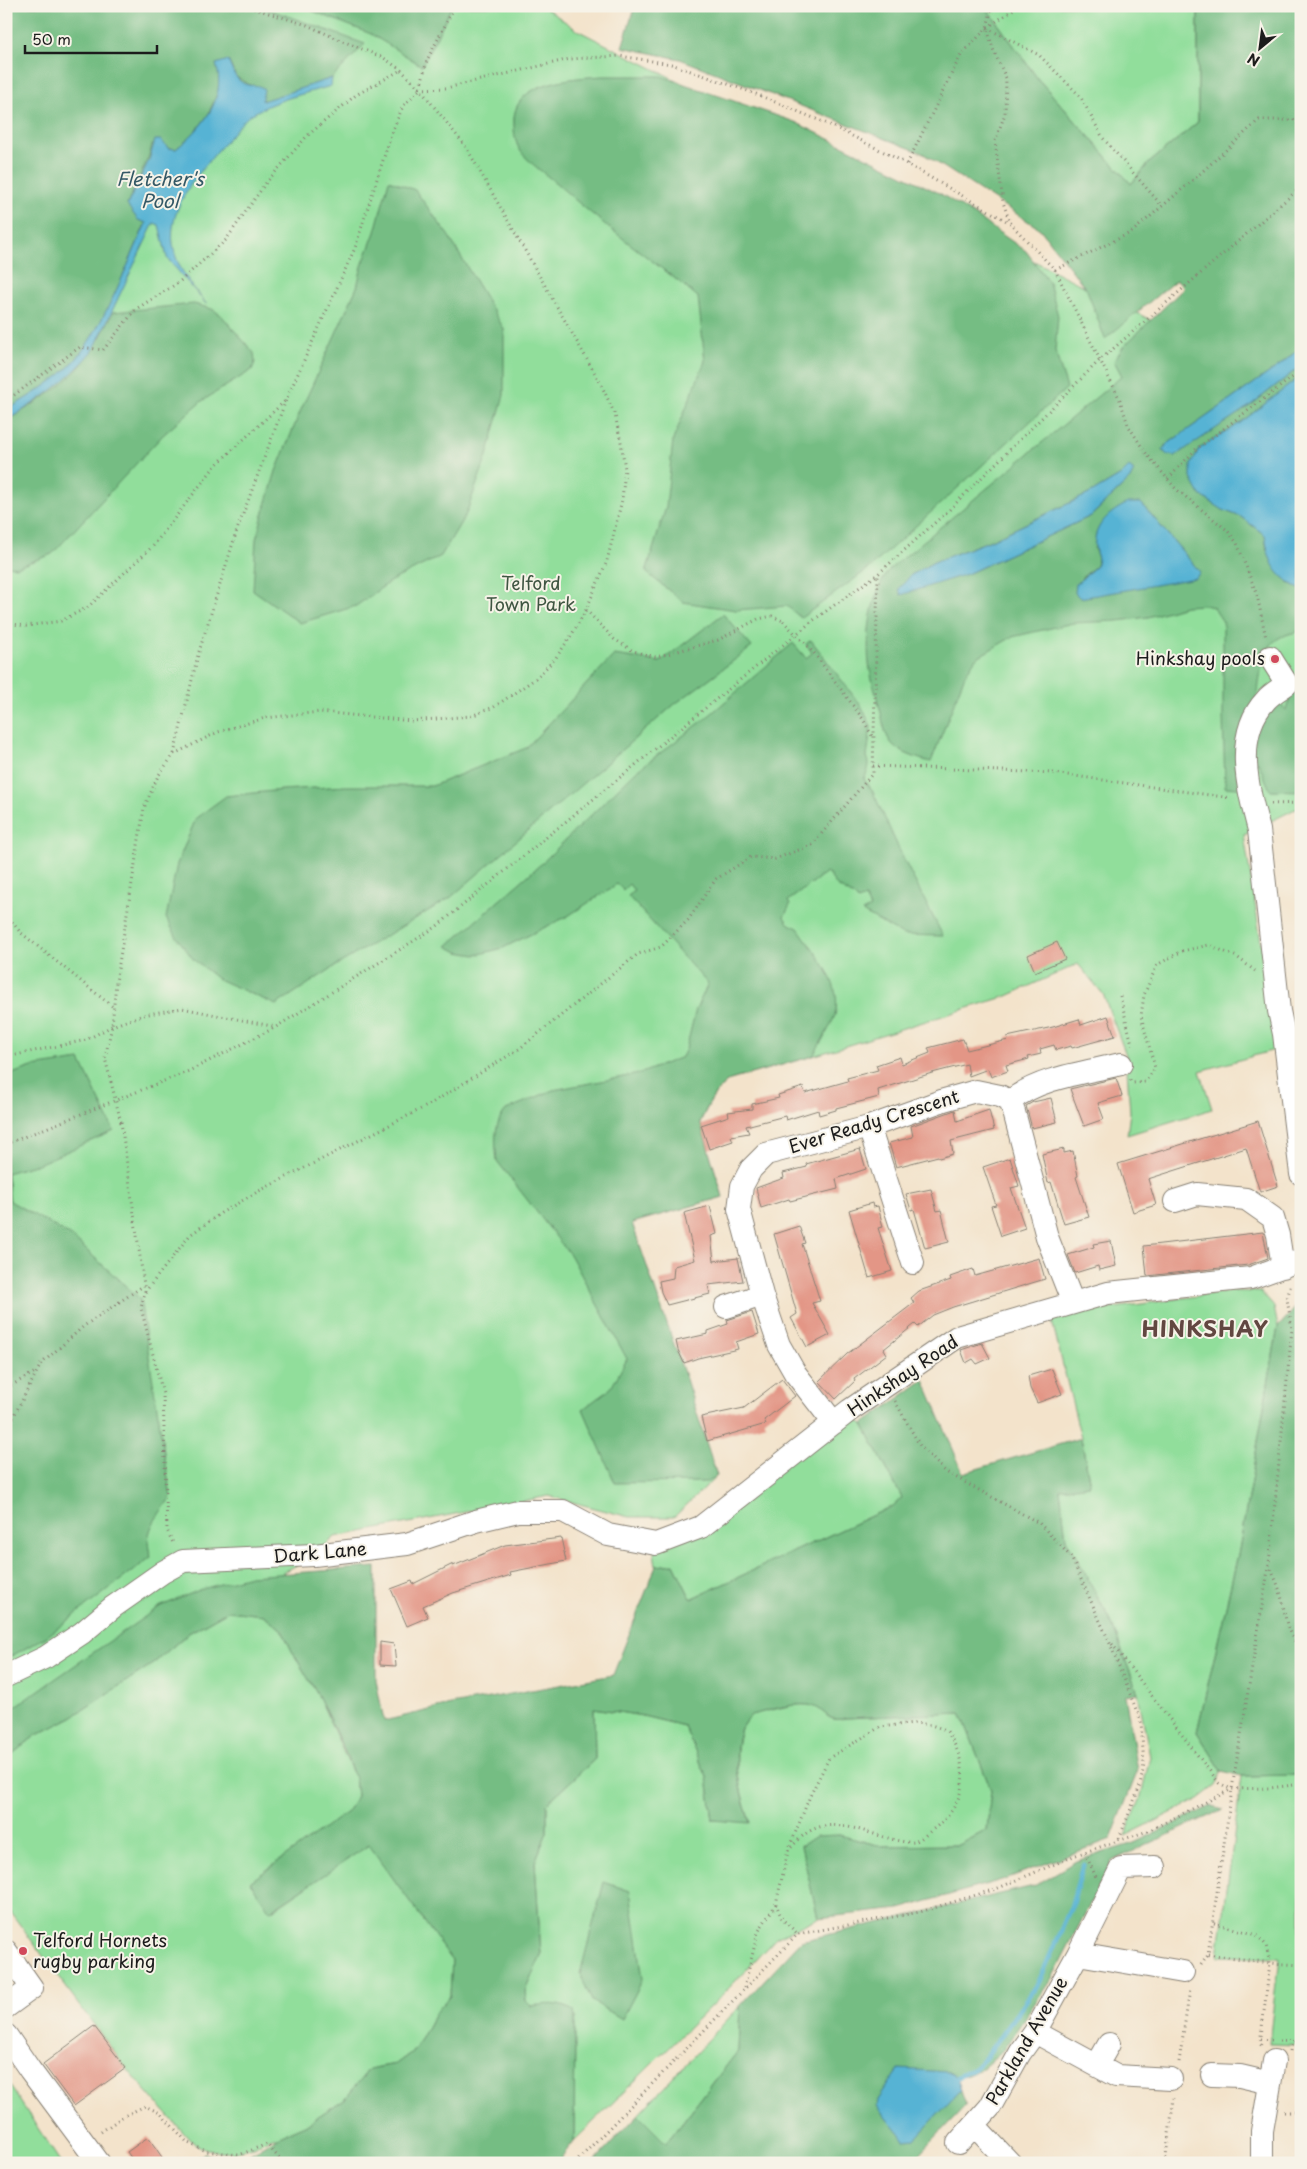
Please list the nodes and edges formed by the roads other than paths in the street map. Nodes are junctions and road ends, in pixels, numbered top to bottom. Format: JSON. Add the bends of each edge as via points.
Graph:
{"nodes":[{"id":1,"x":1270,"y":657,"type":"road end"},
{"id":2,"x":1294,"y":681,"type":"edge"},
{"id":3,"x":1121,"y":1064,"type":"road end"},
{"id":4,"x":1010,"y":1101,"type":"junction"},
{"id":5,"x":869,"y":1127,"type":"junction"},
{"id":6,"x":1301,"y":1174,"type":"edge"},
{"id":7,"x":1175,"y":1200,"type":"dead end"},
{"id":8,"x":913,"y":1263,"type":"dead end"},
{"id":9,"x":1293,"y":1263,"type":"edge"},
{"id":10,"x":762,"y":1296,"type":"junction"},
{"id":11,"x":1073,"y":1303,"type":"junction"},
{"id":12,"x":726,"y":1307,"type":"dead end"},
{"id":13,"x":834,"y":1422,"type":"junction"},
{"id":14,"x":656,"y":1544,"type":"joint"},
{"id":15,"x":6,"y":1676,"type":"edge"},
{"id":16,"x":1155,"y":1867,"type":"dead end"},
{"id":17,"x":6,"y":1951,"type":"edge"},
{"id":18,"x":1078,"y":1954,"type":"junction"},
{"id":19,"x":1190,"y":1975,"type":"road end"},
{"id":20,"x":6,"y":2007,"type":"edge"},
{"id":21,"x":1035,"y":2032,"type":"junction"},
{"id":22,"x":6,"y":2035,"type":"edge"},
{"id":23,"x":1109,"y":2044,"type":"dead end"},
{"id":24,"x":1106,"y":2070,"type":"junction"},
{"id":25,"x":1212,"y":2075,"type":"dead end"},
{"id":26,"x":1175,"y":2080,"type":"road end"},
{"id":27,"x":975,"y":2126,"type":"junction"},
{"id":28,"x":958,"y":2143,"type":"dead end"},
{"id":29,"x":99,"y":2163,"type":"edge"},
{"id":30,"x":1010,"y":2163,"type":"edge"},
{"id":31,"x":1262,"y":2163,"type":"edge"}],
"edges":[{"from":1,"to":2,"type":"street"},
{"from":2,"to":6,"type":"street","via":[[1266,700],[1249,727],[1246,759],[1251,801],[1259,830]]},
{"from":3,"to":4,"type":"street","via":[[1046,1082],[1025,1090]]},
{"from":4,"to":5,"type":"street","name":"Ever Ready Crescent","via":[[976,1091]]},
{"from":4,"to":11,"type":"street","via":[[1047,1237]]},
{"from":5,"to":8,"type":"street"},
{"from":5,"to":10,"type":"street","name":"Ever Ready Crescent","via":[[766,1154],[751,1169],[742,1186],[739,1209]]},
{"from":7,"to":9,"type":"street","via":[[1197,1194],[1246,1199],[1273,1218]]},
{"from":9,"to":11,"type":"street","name":"Hinkshay Road","via":[[1251,1278],[1108,1293]]},
{"from":10,"to":12,"type":"street"},
{"from":10,"to":13,"type":"street","name":"Ever Ready Crescent","via":[[779,1345],[795,1373]]},
{"from":11,"to":13,"type":"street","name":"Hinkshay Road","via":[[956,1337]]},
{"from":13,"to":14,"type":"street","name":"Hinkshay Road","via":[[701,1527]]},
{"from":14,"to":15,"type":"street","name":"Dark Lane","via":[[608,1535],[563,1511],[518,1511],[407,1544],[314,1556],[183,1561],[46,1657]]},
{"from":16,"to":18,"type":"street","name":"Parkland Avenue","via":[[1121,1868]]},
{"from":17,"to":20,"type":"street","via":[[32,1988]]},
{"from":18,"to":19,"type":"street"},
{"from":18,"to":21,"type":"street","name":"Parkland Avenue"},
{"from":21,"to":24,"type":"street"},
{"from":21,"to":27,"type":"street","name":"Parkland Avenue"},
{"from":22,"to":29,"type":"street"},
{"from":23,"to":24,"type":"street"},
{"from":24,"to":26,"type":"street"},
{"from":25,"to":31,"type":"street","via":[[1272,2072],[1262,2131]]},
{"from":27,"to":28,"type":"street","name":"Parkland Avenue"},
{"from":27,"to":30,"type":"street"}]}
